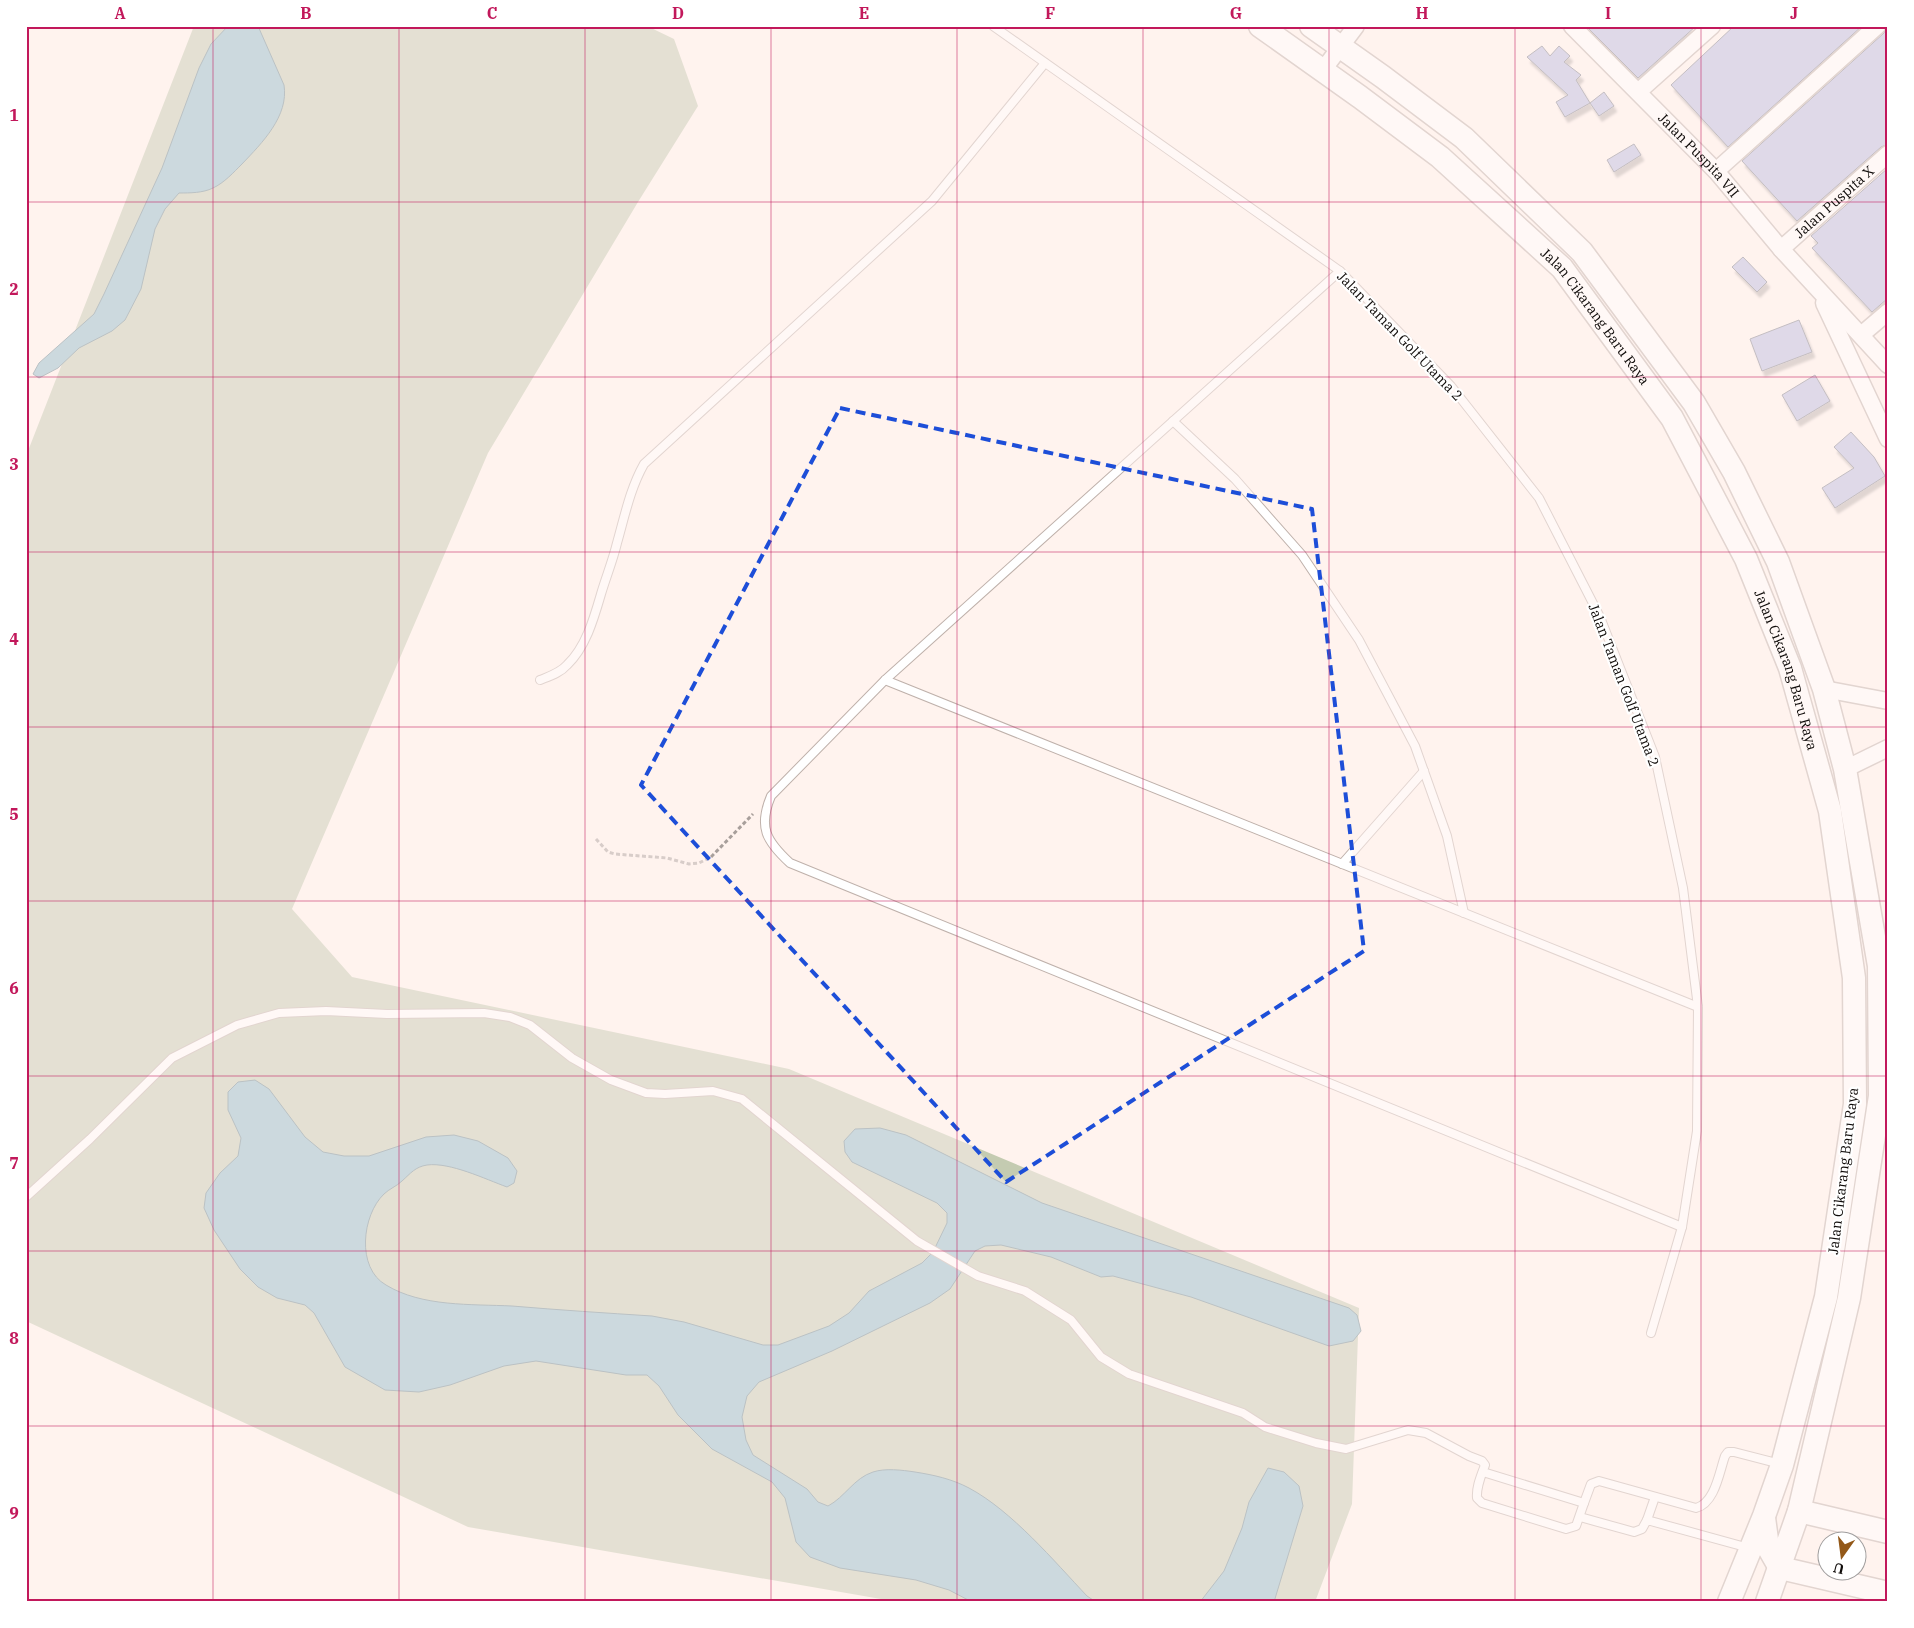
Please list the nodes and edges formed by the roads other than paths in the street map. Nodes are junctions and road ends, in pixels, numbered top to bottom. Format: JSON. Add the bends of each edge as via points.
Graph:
{"nodes":[{"id":1,"x":993,"y":26,"type":"edge"},
{"id":2,"x":1311,"y":26,"type":"edge"},
{"id":3,"x":1356,"y":26,"type":"edge"},
{"id":4,"x":1572,"y":26,"type":"edge"},
{"id":5,"x":1712,"y":26,"type":"edge"},
{"id":6,"x":1877,"y":26,"type":"edge"},
{"id":7,"x":1269,"y":29,"type":"edge"},
{"id":8,"x":1340,"y":47,"type":"junction"},
{"id":9,"x":1045,"y":63,"type":"junction"},
{"id":10,"x":1322,"y":70,"type":"junction"},
{"id":11,"x":1383,"y":77,"type":"junction"},
{"id":12,"x":1638,"y":92,"type":"junction"},
{"id":13,"x":1360,"y":97,"type":"junction"},
{"id":14,"x":1888,"y":154,"type":"edge"},
{"id":15,"x":1716,"y":171,"type":"junction"},
{"id":16,"x":1781,"y":249,"type":"junction"},
{"id":17,"x":1340,"y":271,"type":"junction"},
{"id":18,"x":1818,"y":290,"type":"junction"},
{"id":19,"x":1888,"y":312,"type":"edge"},
{"id":20,"x":1862,"y":335,"type":"junction"},
{"id":21,"x":1888,"y":365,"type":"edge"},
{"id":22,"x":1173,"y":421,"type":"junction"},
{"id":23,"x":1888,"y":439,"type":"edge"},
{"id":24,"x":540,"y":680,"type":"dead end"},
{"id":25,"x":885,"y":680,"type":"junction"},
{"id":26,"x":1824,"y":689,"type":"junction"},
{"id":27,"x":1888,"y":701,"type":"edge"},
{"id":28,"x":1888,"y":748,"type":"edge"},
{"id":29,"x":1845,"y":769,"type":"junction"},
{"id":30,"x":1424,"y":771,"type":"junction"},
{"id":31,"x":1342,"y":864,"type":"junction"},
{"id":32,"x":1464,"y":913,"type":"junction"},
{"id":33,"x":1698,"y":1007,"type":"junction"},
{"id":34,"x":26,"y":1197,"type":"edge"},
{"id":35,"x":1682,"y":1227,"type":"junction"},
{"id":36,"x":1650,"y":1333,"type":"dead end"},
{"id":37,"x":1782,"y":1465,"type":"junction"},
{"id":38,"x":1483,"y":1472,"type":"junction"},
{"id":39,"x":1654,"y":1497,"type":"junction"},
{"id":40,"x":1584,"y":1502,"type":"junction"},
{"id":41,"x":1766,"y":1509,"type":"junction"},
{"id":42,"x":1799,"y":1511,"type":"junction"},
{"id":43,"x":1580,"y":1517,"type":"junction"},
{"id":44,"x":1647,"y":1520,"type":"junction"},
{"id":45,"x":1882,"y":1531,"type":"edge"},
{"id":46,"x":1866,"y":1534,"type":"edge"},
{"id":47,"x":1751,"y":1548,"type":"junction"},
{"id":48,"x":1780,"y":1568,"type":"junction"},
{"id":49,"x":1816,"y":1573,"type":"edge"},
{"id":50,"x":1858,"y":1580,"type":"edge"},
{"id":51,"x":1888,"y":1593,"type":"edge"},
{"id":52,"x":1730,"y":1602,"type":"edge"},
{"id":53,"x":1767,"y":1602,"type":"edge"}],
"edges":[{"from":1,"to":9,"type":"lane","name":"Jalan Taman Golf Utama 2"},
{"from":2,"to":8,"type":"main road","name":"Jalan Cikarang Baru Raya"},
{"from":3,"to":8,"type":"street"},
{"from":4,"to":12,"type":"street","name":"Jalan Puspita VII"},
{"from":5,"to":12,"type":"street"},
{"from":6,"to":15,"type":"street"},
{"from":7,"to":10,"type":"main road","name":"Jalan Cikarang Baru Raya"},
{"from":8,"to":10,"type":"street"},
{"from":8,"to":11,"type":"main road","name":"Jalan Cikarang Baru Raya"},
{"from":9,"to":17,"type":"lane","name":"Jalan Taman Golf Utama 2"},
{"from":9,"to":24,"type":"lane","via":[[932,201],[644,464],[634,481],[615,550],[582,644],[559,672]]},
{"from":10,"to":13,"type":"main road","name":"Jalan Cikarang Baru Raya"},
{"from":11,"to":13,"type":"main road","via":[[1368,83]]},
{"from":11,"to":26,"type":"main road","name":"Jalan Cikarang Baru Raya","via":[[1464,138],[1582,252],[1694,403],[1734,472],[1778,562]]},
{"from":12,"to":15,"type":"street","name":"Jalan Puspita VII"},
{"from":13,"to":37,"type":"main road","name":"Jalan Cikarang Baru Raya","via":[[1440,157],[1562,268],[1672,418],[1746,559],[1790,668],[1830,810],[1854,978],[1854,1104],[1826,1297]]},
{"from":14,"to":16,"type":"street","name":"Jalan Puspita X"},
{"from":15,"to":16,"type":"street","name":"Jalan Puspita VII"},
{"from":16,"to":18,"type":"street","name":"Jalan Puspita VII"},
{"from":17,"to":22,"type":"lane"},
{"from":17,"to":33,"type":"lane","name":"Jalan Taman Golf Utama 2","via":[[1451,386],[1539,498],[1600,617],[1654,757],[1683,888]]},
{"from":18,"to":20,"type":"street","name":"Jalan Puspita VII"},
{"from":18,"to":23,"type":"street","name":"Jalan Puspita VII"},
{"from":19,"to":20,"type":"street"},
{"from":20,"to":21,"type":"street","name":"Jalan Puspita VII"},
{"from":22,"to":25,"type":"lane"},
{"from":22,"to":30,"type":"lane","via":[[1235,479],[1302,554],[1359,640],[1415,746]]},
{"from":25,"to":31,"type":"lane"},
{"from":25,"to":35,"type":"lane","via":[[771,796],[764,812],[765,829],[776,850],[790,863]]},
{"from":26,"to":27,"type":"street"},
{"from":26,"to":29,"type":"main road","name":"Jalan Cikarang Baru Raya"},
{"from":28,"to":29,"type":"street"},
{"from":29,"to":42,"type":"main road","name":"Jalan Cikarang Baru Raya","via":[[1879,966],[1880,1096],[1849,1298]]},
{"from":30,"to":31,"type":"lane"},
{"from":30,"to":32,"type":"lane","via":[[1446,836]]},
{"from":31,"to":32,"type":"lane"},
{"from":32,"to":33,"type":"lane"},
{"from":33,"to":35,"type":"lane","name":"Jalan Taman Golf Utama 2","via":[[1697,1131]]},
{"from":34,"to":38,"type":"lane","via":[[172,1058],[237,1025],[279,1013],[326,1011],[484,1013],[510,1017],[530,1025],[572,1058],[611,1080],[646,1093],[713,1091],[742,1099],[917,1241],[978,1276],[1025,1291],[1071,1320],[1101,1357],[1129,1374],[1243,1413],[1265,1427],[1346,1449],[1408,1430],[1426,1433],[1482,1461],[1485,1466]]},
{"from":35,"to":36,"type":"lane","name":"Jalan Taman Golf Utama 2"},
{"from":37,"to":39,"type":"lane","via":[[1728,1452],[1710,1500],[1703,1506],[1696,1508]]},
{"from":37,"to":41,"type":"main road","name":"Jalan Cikarang Baru Raya"},
{"from":38,"to":40,"type":"lane"},
{"from":38,"to":43,"type":"lane","via":[[1476,1492],[1482,1503],[1566,1529],[1576,1526]]},
{"from":39,"to":40,"type":"lane","via":[[1600,1481],[1590,1484]]},
{"from":39,"to":44,"type":"lane"},
{"from":40,"to":43,"type":"lane"},
{"from":41,"to":47,"type":"main road","name":"Jalan Cikarang Baru Raya"},
{"from":41,"to":48,"type":"main road","via":[[1768,1547]]},
{"from":42,"to":45,"type":"main road"},
{"from":42,"to":48,"type":"main road","name":"Jalan Cikarang Baru Raya"},
{"from":43,"to":44,"type":"lane","via":[[1634,1532],[1642,1529]]},
{"from":44,"to":47,"type":"lane"},
{"from":45,"to":46,"type":"main road"},
{"from":47,"to":52,"type":"main road","name":"Jalan Cikarang Baru Raya"},
{"from":48,"to":49,"type":"main road"},
{"from":48,"to":53,"type":"main road","name":"Jalan Cikarang Baru Raya"},
{"from":50,"to":51,"type":"main road"}]}
